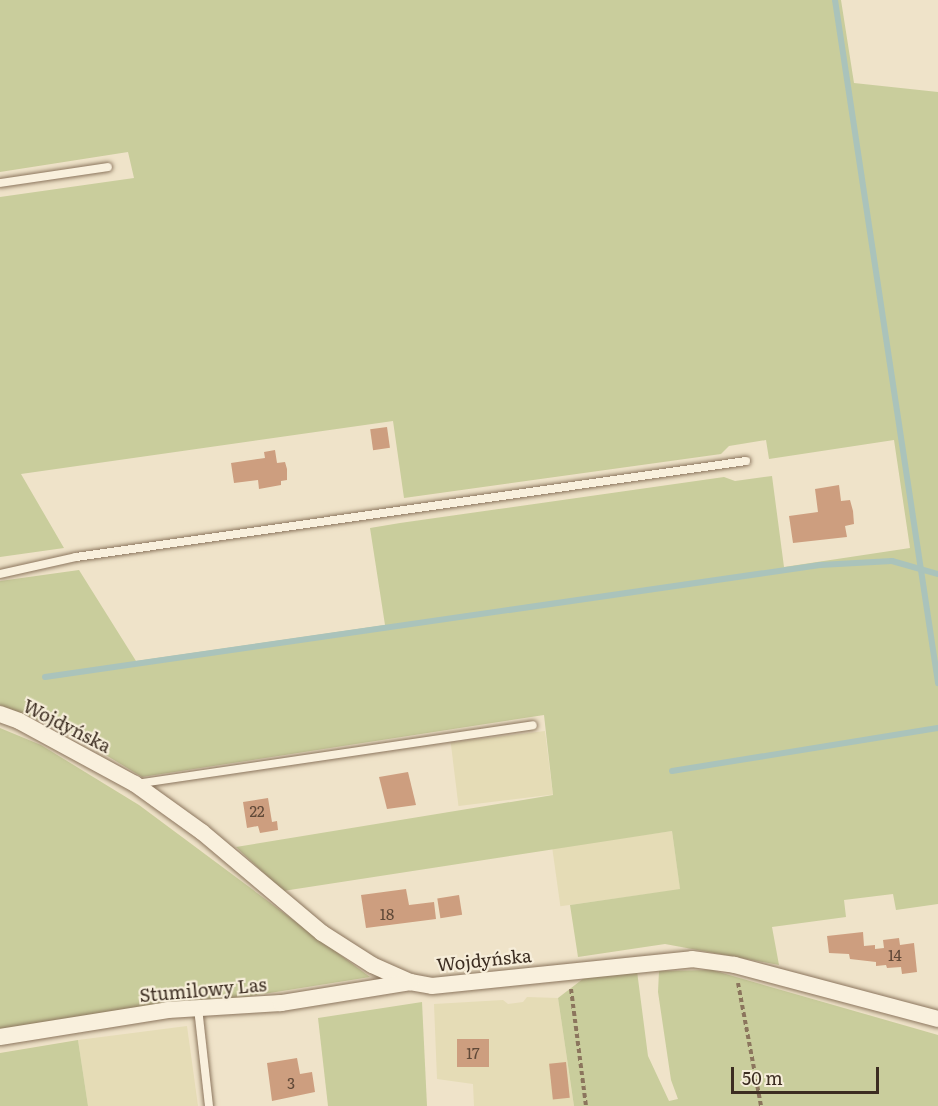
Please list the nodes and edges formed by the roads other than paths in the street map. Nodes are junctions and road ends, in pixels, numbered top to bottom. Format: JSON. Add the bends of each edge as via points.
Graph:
{"nodes":[{"id":1,"x":108,"y":167,"type":"dead end"},
{"id":2,"x":0,"y":183,"type":"edge"},
{"id":3,"x":746,"y":461,"type":"dead end"},
{"id":4,"x":0,"y":574,"type":"edge"},
{"id":5,"x":0,"y":714,"type":"edge"},
{"id":6,"x":533,"y":726,"type":"dead end"},
{"id":7,"x":135,"y":784,"type":"junction"},
{"id":8,"x":410,"y":982,"type":"junction"},
{"id":9,"x":198,"y":1008,"type":"junction"},
{"id":10,"x":938,"y":1019,"type":"edge"},
{"id":11,"x":0,"y":1037,"type":"edge"},
{"id":12,"x":209,"y":1106,"type":"edge"}],
"edges":[{"from":1,"to":2,"type":"lane"},
{"from":3,"to":4,"type":"lane","via":[[76,557]]},
{"from":5,"to":7,"type":"street","name":"Wojdyńska"},
{"from":6,"to":7,"type":"lane"},
{"from":7,"to":8,"type":"street","name":"Wojdyńska","via":[[202,832],[322,933],[372,965]]},
{"from":8,"to":9,"type":"street","name":"Stumilowy Las","via":[[280,1003]]},
{"from":8,"to":10,"type":"street","name":"Wojdyńska","via":[[432,986],[692,959],[735,964]]},
{"from":9,"to":11,"type":"street","name":"Stumilowy Las"},
{"from":9,"to":12,"type":"lane"}]}
